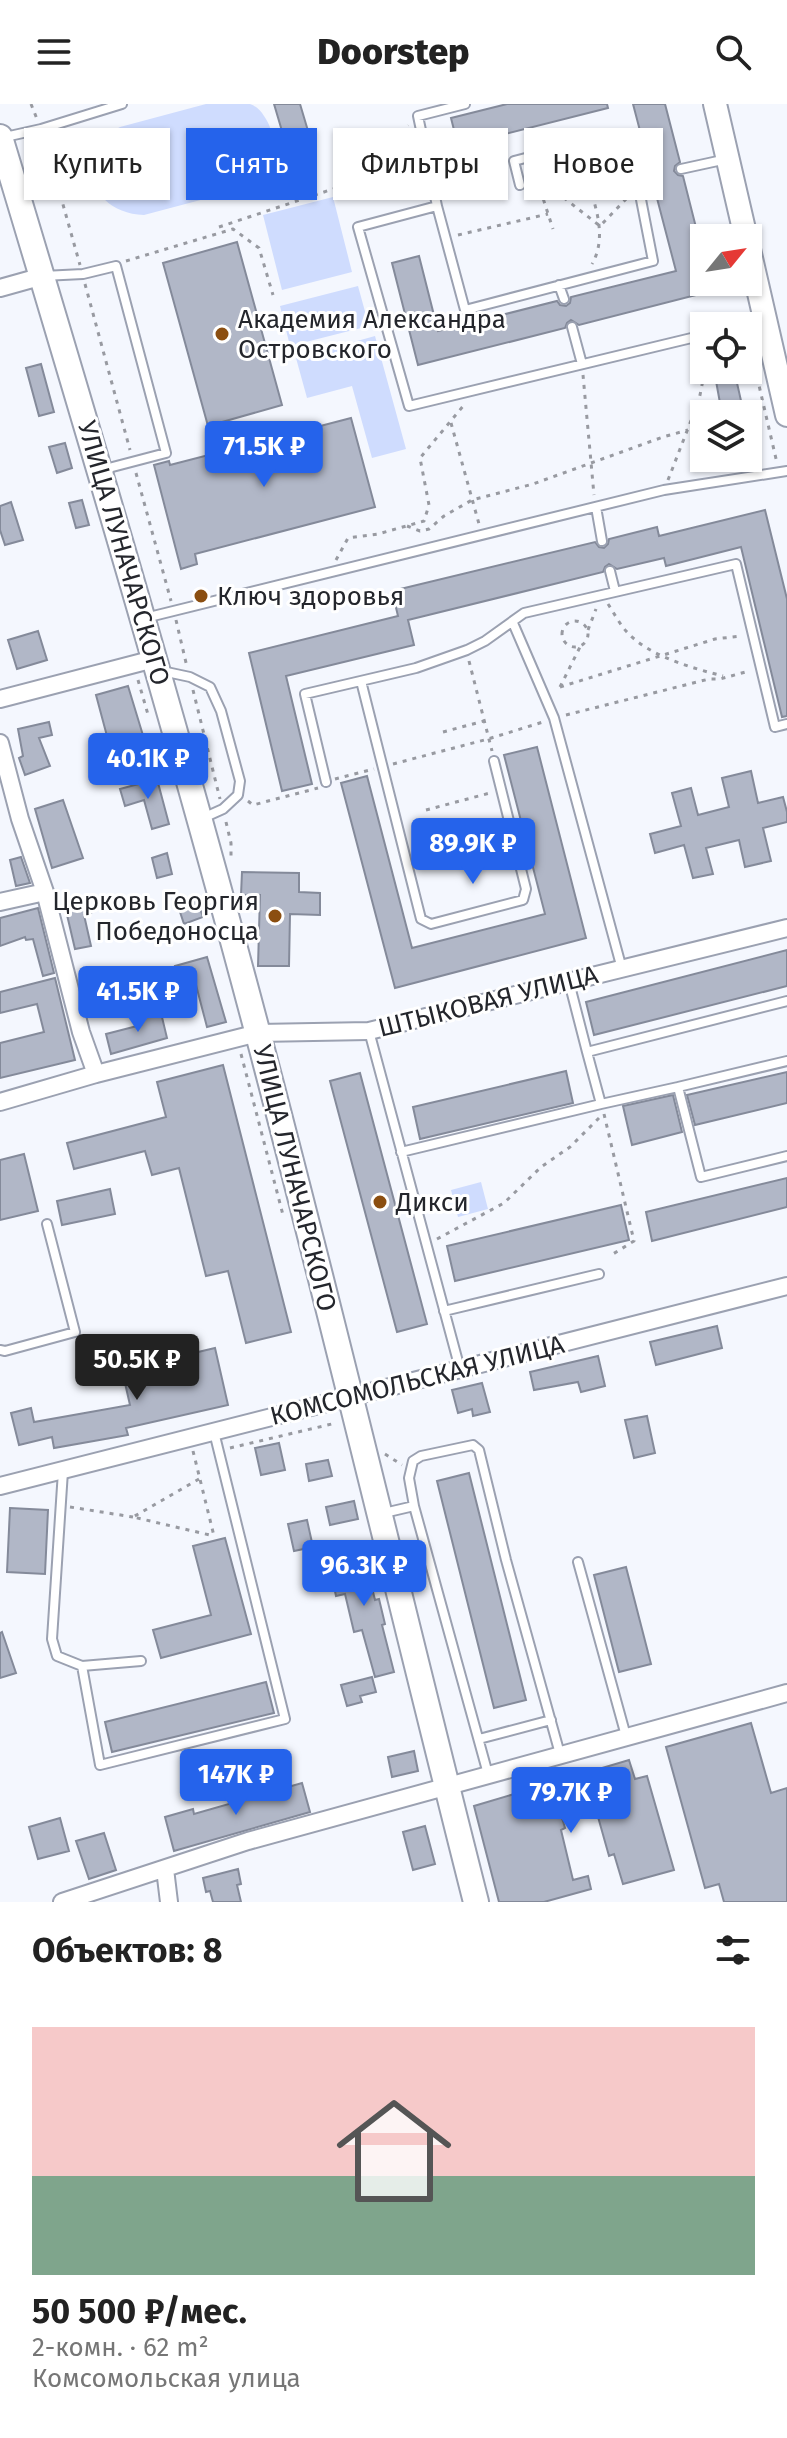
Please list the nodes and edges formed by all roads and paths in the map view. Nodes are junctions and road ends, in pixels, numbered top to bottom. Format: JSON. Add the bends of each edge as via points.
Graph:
{"nodes":[{"id":1,"x":31,"y":104,"type":"edge"},
{"id":2,"x":122,"y":104,"type":"edge"},
{"id":3,"x":465,"y":104,"type":"edge"},
{"id":4,"x":715,"y":104,"type":"edge"},
{"id":5,"x":418,"y":116,"type":"junction"},
{"id":6,"x":41,"y":128,"type":"edge"},
{"id":7,"x":44,"y":128,"type":"edge"},
{"id":8,"x":24,"y":132,"type":"edge"},
{"id":9,"x":0,"y":137,"type":"edge"},
{"id":10,"x":524,"y":158,"type":"edge"},
{"id":11,"x":728,"y":159,"type":"junction"},
{"id":12,"x":681,"y":169,"type":"dead end"},
{"id":13,"x":524,"y":184,"type":"edge"},
{"id":14,"x":520,"y":185,"type":"joint"},
{"id":15,"x":62,"y":200,"type":"edge"},
{"id":16,"x":544,"y":200,"type":"edge"},
{"id":17,"x":567,"y":200,"type":"edge"},
{"id":18,"x":592,"y":200,"type":"edge"},
{"id":19,"x":625,"y":200,"type":"edge"},
{"id":20,"x":641,"y":200,"type":"edge"},
{"id":21,"x":437,"y":206,"type":"junction"},
{"id":22,"x":548,"y":214,"type":"junction"},
{"id":23,"x":743,"y":224,"type":"edge"},
{"id":24,"x":600,"y":226,"type":"junction"},
{"id":25,"x":219,"y":227,"type":"dead end"},
{"id":26,"x":553,"y":229,"type":"dead end"},
{"id":27,"x":445,"y":238,"type":"junction"},
{"id":28,"x":116,"y":266,"type":"junction"},
{"id":29,"x":83,"y":274,"type":"junction"},
{"id":30,"x":43,"y":276,"type":"junction"},
{"id":31,"x":584,"y":279,"type":"junction"},
{"id":32,"x":559,"y":285,"type":"junction"},
{"id":33,"x":0,"y":288,"type":"edge"},
{"id":34,"x":273,"y":295,"type":"dead end"},
{"id":35,"x":760,"y":296,"type":"edge"},
{"id":36,"x":564,"y":299,"type":"dead end"},
{"id":37,"x":766,"y":321,"type":"junction"},
{"id":38,"x":762,"y":322,"type":"edge"},
{"id":39,"x":572,"y":327,"type":"dead end"},
{"id":40,"x":690,"y":338,"type":"edge"},
{"id":41,"x":582,"y":364,"type":"junction"},
{"id":42,"x":702,"y":384,"type":"edge"},
{"id":43,"x":760,"y":384,"type":"edge"},
{"id":44,"x":476,"y":390,"type":"junction"},
{"id":45,"x":787,"y":415,"type":"edge"},
{"id":46,"x":451,"y":421,"type":"junction"},
{"id":47,"x":688,"y":430,"type":"junction"},
{"id":48,"x":133,"y":461,"type":"junction"},
{"id":49,"x":591,"y":462,"type":"junction"},
{"id":50,"x":101,"y":470,"type":"junction"},
{"id":51,"x":783,"y":472,"type":"edge"},
{"id":52,"x":664,"y":490,"type":"junction"},
{"id":53,"x":472,"y":500,"type":"junction"},
{"id":54,"x":596,"y":507,"type":"junction"},
{"id":55,"x":407,"y":526,"type":"junction"},
{"id":56,"x":482,"y":535,"type":"junction"},
{"id":57,"x":602,"y":541,"type":"dead end"},
{"id":58,"x":610,"y":571,"type":"dead end"},
{"id":59,"x":329,"y":573,"type":"junction"},
{"id":60,"x":615,"y":591,"type":"junction"},
{"id":61,"x":602,"y":595,"type":"junction"},
{"id":62,"x":173,"y":611,"type":"junction"},
{"id":63,"x":143,"y":619,"type":"junction"},
{"id":64,"x":513,"y":623,"type":"junction"},
{"id":65,"x":588,"y":630,"type":"junction"},
{"id":66,"x":753,"y":635,"type":"junction"},
{"id":67,"x":580,"y":647,"type":"junction"},
{"id":68,"x":467,"y":650,"type":"junction"},
{"id":69,"x":662,"y":655,"type":"junction"},
{"id":70,"x":156,"y":665,"type":"junction"},
{"id":71,"x":760,"y":668,"type":"junction"},
{"id":72,"x":190,"y":677,"type":"junction"},
{"id":73,"x":727,"y":677,"type":"junction"},
{"id":74,"x":361,"y":681,"type":"junction"},
{"id":75,"x":0,"y":699,"type":"edge"},
{"id":76,"x":554,"y":718,"type":"junction"},
{"id":77,"x":484,"y":721,"type":"junction"},
{"id":78,"x":787,"y":724,"type":"edge"},
{"id":79,"x":443,"y":732,"type":"dead end"},
{"id":80,"x":488,"y":739,"type":"junction"},
{"id":81,"x":0,"y":743,"type":"edge"},
{"id":82,"x":494,"y":761,"type":"joint"},
{"id":83,"x":382,"y":767,"type":"junction"},
{"id":84,"x":326,"y":782,"type":"junction"},
{"id":85,"x":502,"y":791,"type":"junction"},
{"id":86,"x":238,"y":795,"type":"junction"},
{"id":87,"x":223,"y":809,"type":"junction"},
{"id":88,"x":426,"y":810,"type":"dead end"},
{"id":89,"x":199,"y":820,"type":"junction"},
{"id":90,"x":231,"y":857,"type":"dead end"},
{"id":91,"x":45,"y":892,"type":"junction"},
{"id":92,"x":0,"y":902,"type":"edge"},
{"id":93,"x":787,"y":928,"type":"edge"},
{"id":94,"x":622,"y":969,"type":"junction"},
{"id":95,"x":569,"y":982,"type":"junction"},
{"id":96,"x":787,"y":1001,"type":"edge"},
{"id":97,"x":369,"y":1031,"type":"junction"},
{"id":98,"x":258,"y":1033,"type":"junction"},
{"id":99,"x":587,"y":1052,"type":"junction"},
{"id":100,"x":787,"y":1061,"type":"edge"},
{"id":101,"x":96,"y":1074,"type":"junction"},
{"id":102,"x":678,"y":1087,"type":"junction"},
{"id":103,"x":0,"y":1102,"type":"edge"},
{"id":104,"x":601,"y":1104,"type":"junction"},
{"id":105,"x":401,"y":1152,"type":"junction"},
{"id":106,"x":787,"y":1156,"type":"edge"},
{"id":107,"x":47,"y":1224,"type":"dead end"},
{"id":108,"x":426,"y":1244,"type":"junction"},
{"id":109,"x":613,"y":1254,"type":"dead end"},
{"id":110,"x":599,"y":1274,"type":"dead end"},
{"id":111,"x":787,"y":1286,"type":"edge"},
{"id":112,"x":444,"y":1311,"type":"junction"},
{"id":113,"x":0,"y":1350,"type":"edge"},
{"id":114,"x":460,"y":1369,"type":"junction"},
{"id":115,"x":351,"y":1397,"type":"junction"},
{"id":116,"x":336,"y":1423,"type":"dead end"},
{"id":117,"x":214,"y":1432,"type":"junction"},
{"id":118,"x":190,"y":1438,"type":"junction"},
{"id":119,"x":377,"y":1449,"type":"dead end"},
{"id":120,"x":218,"y":1451,"type":"junction"},
{"id":121,"x":410,"y":1468,"type":"junction"},
{"id":122,"x":63,"y":1470,"type":"junction"},
{"id":123,"x":199,"y":1479,"type":"junction"},
{"id":124,"x":0,"y":1486,"type":"edge"},
{"id":125,"x":60,"y":1505,"type":"junction"},
{"id":126,"x":414,"y":1506,"type":"junction"},
{"id":127,"x":380,"y":1514,"type":"junction"},
{"id":128,"x":133,"y":1517,"type":"junction"},
{"id":129,"x":578,"y":1562,"type":"dead end"},
{"id":130,"x":141,"y":1661,"type":"dead end"},
{"id":131,"x":82,"y":1666,"type":"junction"},
{"id":132,"x":787,"y":1693,"type":"edge"},
{"id":133,"x":551,"y":1720,"type":"junction"},
{"id":134,"x":626,"y":1736,"type":"junction"},
{"id":135,"x":479,"y":1739,"type":"junction"},
{"id":136,"x":560,"y":1754,"type":"junction"},
{"id":137,"x":488,"y":1774,"type":"junction"},
{"id":138,"x":446,"y":1786,"type":"junction"},
{"id":139,"x":165,"y":1869,"type":"junction"},
{"id":140,"x":62,"y":1902,"type":"edge"},
{"id":141,"x":169,"y":1902,"type":"edge"},
{"id":142,"x":476,"y":1902,"type":"edge"}],
"edges":[{"from":1,"to":6,"type":"path"},
{"from":2,"to":7,"type":"lane"},
{"from":3,"to":5,"type":"lane"},
{"from":4,"to":11,"type":"street"},
{"from":5,"to":21,"type":"lane"},
{"from":5,"to":25,"type":"path","via":[[348,184]]},
{"from":8,"to":9,"type":"lane"},
{"from":9,"to":30,"type":"main road","name":"УЛИЦА ЛУНАЧАРСКОГО"},
{"from":10,"to":14,"type":"lane","via":[[514,161]]},
{"from":11,"to":12,"type":"lane"},
{"from":11,"to":23,"type":"street"},
{"from":13,"to":14,"type":"path"},
{"from":15,"to":29,"type":"path"},
{"from":16,"to":22,"type":"path"},
{"from":17,"to":24,"type":"path"},
{"from":18,"to":24,"type":"path"},
{"from":19,"to":24,"type":"path"},
{"from":20,"to":31,"type":"lane","via":[[653,261]]},
{"from":21,"to":27,"type":"lane"},
{"from":21,"to":44,"type":"lane","via":[[358,227],[409,406]]},
{"from":22,"to":26,"type":"path"},
{"from":22,"to":27,"type":"path"},
{"from":24,"to":31,"type":"path","via":[[600,250]]},
{"from":27,"to":32,"type":"lane","via":[[465,310]]},
{"from":28,"to":29,"type":"lane"},
{"from":28,"to":34,"type":"path","via":[[233,229],[259,248]]},
{"from":28,"to":48,"type":"lane","via":[[166,453]]},
{"from":29,"to":30,"type":"lane"},
{"from":29,"to":48,"type":"path"},
{"from":30,"to":33,"type":"street"},
{"from":30,"to":50,"type":"main road","name":"УЛИЦА ЛУНАЧАРСКОГО"},
{"from":31,"to":32,"type":"lane"},
{"from":32,"to":36,"type":"lane"},
{"from":35,"to":37,"type":"street"},
{"from":37,"to":38,"type":"lane"},
{"from":37,"to":45,"type":"street"},
{"from":39,"to":41,"type":"lane"},
{"from":40,"to":41,"type":"lane"},
{"from":41,"to":44,"type":"lane"},
{"from":41,"to":49,"type":"path"},
{"from":42,"to":47,"type":"path"},
{"from":43,"to":51,"type":"path"},
{"from":44,"to":46,"type":"path"},
{"from":46,"to":53,"type":"path"},
{"from":46,"to":55,"type":"path","via":[[420,458],[429,505],[424,521]]},
{"from":47,"to":49,"type":"path"},
{"from":47,"to":52,"type":"path"},
{"from":48,"to":50,"type":"lane"},
{"from":48,"to":62,"type":"path"},
{"from":49,"to":53,"type":"path"},
{"from":49,"to":54,"type":"path"},
{"from":50,"to":63,"type":"main road","name":"УЛИЦА ЛУНАЧАРСКОГО"},
{"from":51,"to":52,"type":"lane"},
{"from":52,"to":54,"type":"lane"},
{"from":53,"to":55,"type":"path","via":[[429,529]]},
{"from":53,"to":56,"type":"path"},
{"from":54,"to":56,"type":"lane"},
{"from":54,"to":57,"type":"lane"},
{"from":55,"to":59,"type":"path","via":[[348,538]]},
{"from":56,"to":59,"type":"lane"},
{"from":58,"to":60,"type":"lane"},
{"from":59,"to":62,"type":"lane"},
{"from":60,"to":61,"type":"lane"},
{"from":60,"to":66,"type":"lane","via":[[736,564]]},
{"from":61,"to":64,"type":"lane","via":[[524,613]]},
{"from":61,"to":65,"type":"path"},
{"from":61,"to":69,"type":"path","via":[[625,630]]},
{"from":62,"to":63,"type":"lane"},
{"from":62,"to":72,"type":"path"},
{"from":63,"to":70,"type":"main road","name":"УЛИЦА ЛУНАЧАРСКОГО"},
{"from":64,"to":68,"type":"lane"},
{"from":64,"to":76,"type":"lane"},
{"from":65,"to":67,"type":"path"},
{"from":65,"to":67,"type":"path","via":[[578,621],[564,627],[564,642]]},
{"from":66,"to":69,"type":"path","via":[[715,639]]},
{"from":66,"to":71,"type":"lane"},
{"from":67,"to":69,"type":"path","via":[[560,687]]},
{"from":68,"to":74,"type":"lane"},
{"from":68,"to":77,"type":"path"},
{"from":69,"to":73,"type":"path"},
{"from":70,"to":72,"type":"lane"},
{"from":70,"to":75,"type":"street"},
{"from":70,"to":89,"type":"main road","name":"УЛИЦА ЛУНАЧАРСКОГО"},
{"from":71,"to":73,"type":"path"},
{"from":71,"to":78,"type":"lane","via":[[775,727]]},
{"from":72,"to":86,"type":"lane","via":[[210,687],[221,711],[240,781]]},
{"from":72,"to":87,"type":"path"},
{"from":73,"to":76,"type":"path"},
{"from":74,"to":83,"type":"lane"},
{"from":74,"to":84,"type":"lane","via":[[305,694]]},
{"from":76,"to":80,"type":"path"},
{"from":76,"to":94,"type":"lane"},
{"from":77,"to":79,"type":"path"},
{"from":77,"to":80,"type":"path"},
{"from":80,"to":82,"type":"path"},
{"from":80,"to":83,"type":"path"},
{"from":81,"to":91,"type":"street"},
{"from":82,"to":85,"type":"lane"},
{"from":83,"to":84,"type":"path"},
{"from":83,"to":85,"type":"lane","via":[[421,919],[431,924],[523,900],[526,889]]},
{"from":84,"to":86,"type":"path","via":[[253,805]]},
{"from":85,"to":88,"type":"path"},
{"from":86,"to":87,"type":"lane"},
{"from":87,"to":89,"type":"lane"},
{"from":87,"to":90,"type":"path"},
{"from":89,"to":98,"type":"main road","name":"УЛИЦА ЛУНАЧАРСКОГО"},
{"from":91,"to":92,"type":"street"},
{"from":91,"to":101,"type":"street"},
{"from":93,"to":94,"type":"street","name":"ШТЫКОВАЯ УЛИЦА"},
{"from":94,"to":95,"type":"street","name":"ШТЫКОВАЯ УЛИЦА"},
{"from":95,"to":97,"type":"street","name":"ШТЫКОВАЯ УЛИЦА"},
{"from":95,"to":99,"type":"lane"},
{"from":96,"to":99,"type":"lane"},
{"from":97,"to":98,"type":"street","name":"ШТЫКОВАЯ УЛИЦА"},
{"from":97,"to":105,"type":"lane"},
{"from":98,"to":101,"type":"street","name":"ШТЫКОВАЯ УЛИЦА"},
{"from":98,"to":115,"type":"main road","name":"УЛИЦА ЛУНАЧАРСКОГО"},
{"from":99,"to":104,"type":"lane"},
{"from":100,"to":102,"type":"lane"},
{"from":101,"to":103,"type":"street","name":"ШТЫКОВАЯ УЛИЦА"},
{"from":102,"to":104,"type":"lane"},
{"from":102,"to":106,"type":"lane","via":[[701,1177]]},
{"from":104,"to":105,"type":"lane"},
{"from":105,"to":108,"type":"lane"},
{"from":107,"to":113,"type":"lane","via":[[75,1332]]},
{"from":108,"to":109,"type":"path","via":[[504,1203],[598,1121],[602,1107],[634,1241]]},
{"from":108,"to":112,"type":"lane"},
{"from":110,"to":112,"type":"lane"},
{"from":111,"to":114,"type":"street","name":"КОМСОМОЛЬСКАЯ УЛИЦА"},
{"from":112,"to":114,"type":"lane"},
{"from":114,"to":115,"type":"street","name":"КОМСОМОЛЬСКАЯ УЛИЦА"},
{"from":115,"to":117,"type":"street","name":"КОМСОМОЛЬСКАЯ УЛИЦА"},
{"from":115,"to":127,"type":"main road","name":"УЛИЦА ЛУНАЧАРСКОГО"},
{"from":116,"to":120,"type":"path"},
{"from":117,"to":118,"type":"street","name":"КОМСОМОЛЬСКАЯ УЛИЦА"},
{"from":117,"to":120,"type":"lane"},
{"from":118,"to":122,"type":"street","name":"КОМСОМОЛЬСКАЯ УЛИЦА"},
{"from":118,"to":123,"type":"path"},
{"from":119,"to":121,"type":"path"},
{"from":120,"to":131,"type":"lane","via":[[285,1719],[100,1765]]},
{"from":121,"to":126,"type":"lane"},
{"from":121,"to":133,"type":"lane","via":[[421,1456],[473,1445],[479,1450]]},
{"from":122,"to":124,"type":"street","name":"КОМСОМОЛЬСКАЯ УЛИЦА"},
{"from":122,"to":125,"type":"lane"},
{"from":123,"to":128,"type":"path"},
{"from":123,"to":128,"type":"path","via":[[214,1536]]},
{"from":125,"to":128,"type":"path"},
{"from":125,"to":131,"type":"lane","via":[[52,1639],[57,1656]]},
{"from":126,"to":127,"type":"lane"},
{"from":126,"to":135,"type":"lane"},
{"from":127,"to":138,"type":"main road","name":"УЛИЦА ЛУНАЧАРСКОГО"},
{"from":129,"to":134,"type":"lane"},
{"from":130,"to":131,"type":"lane"},
{"from":132,"to":134,"type":"street"},
{"from":133,"to":135,"type":"lane"},
{"from":133,"to":136,"type":"lane"},
{"from":134,"to":136,"type":"street"},
{"from":135,"to":137,"type":"lane"},
{"from":136,"to":137,"type":"street"},
{"from":137,"to":138,"type":"street"},
{"from":138,"to":139,"type":"street"},
{"from":138,"to":142,"type":"main road","name":"УЛИЦА ЛУНАЧАРСКОГО"},
{"from":139,"to":140,"type":"street"},
{"from":139,"to":141,"type":"street"}]}
